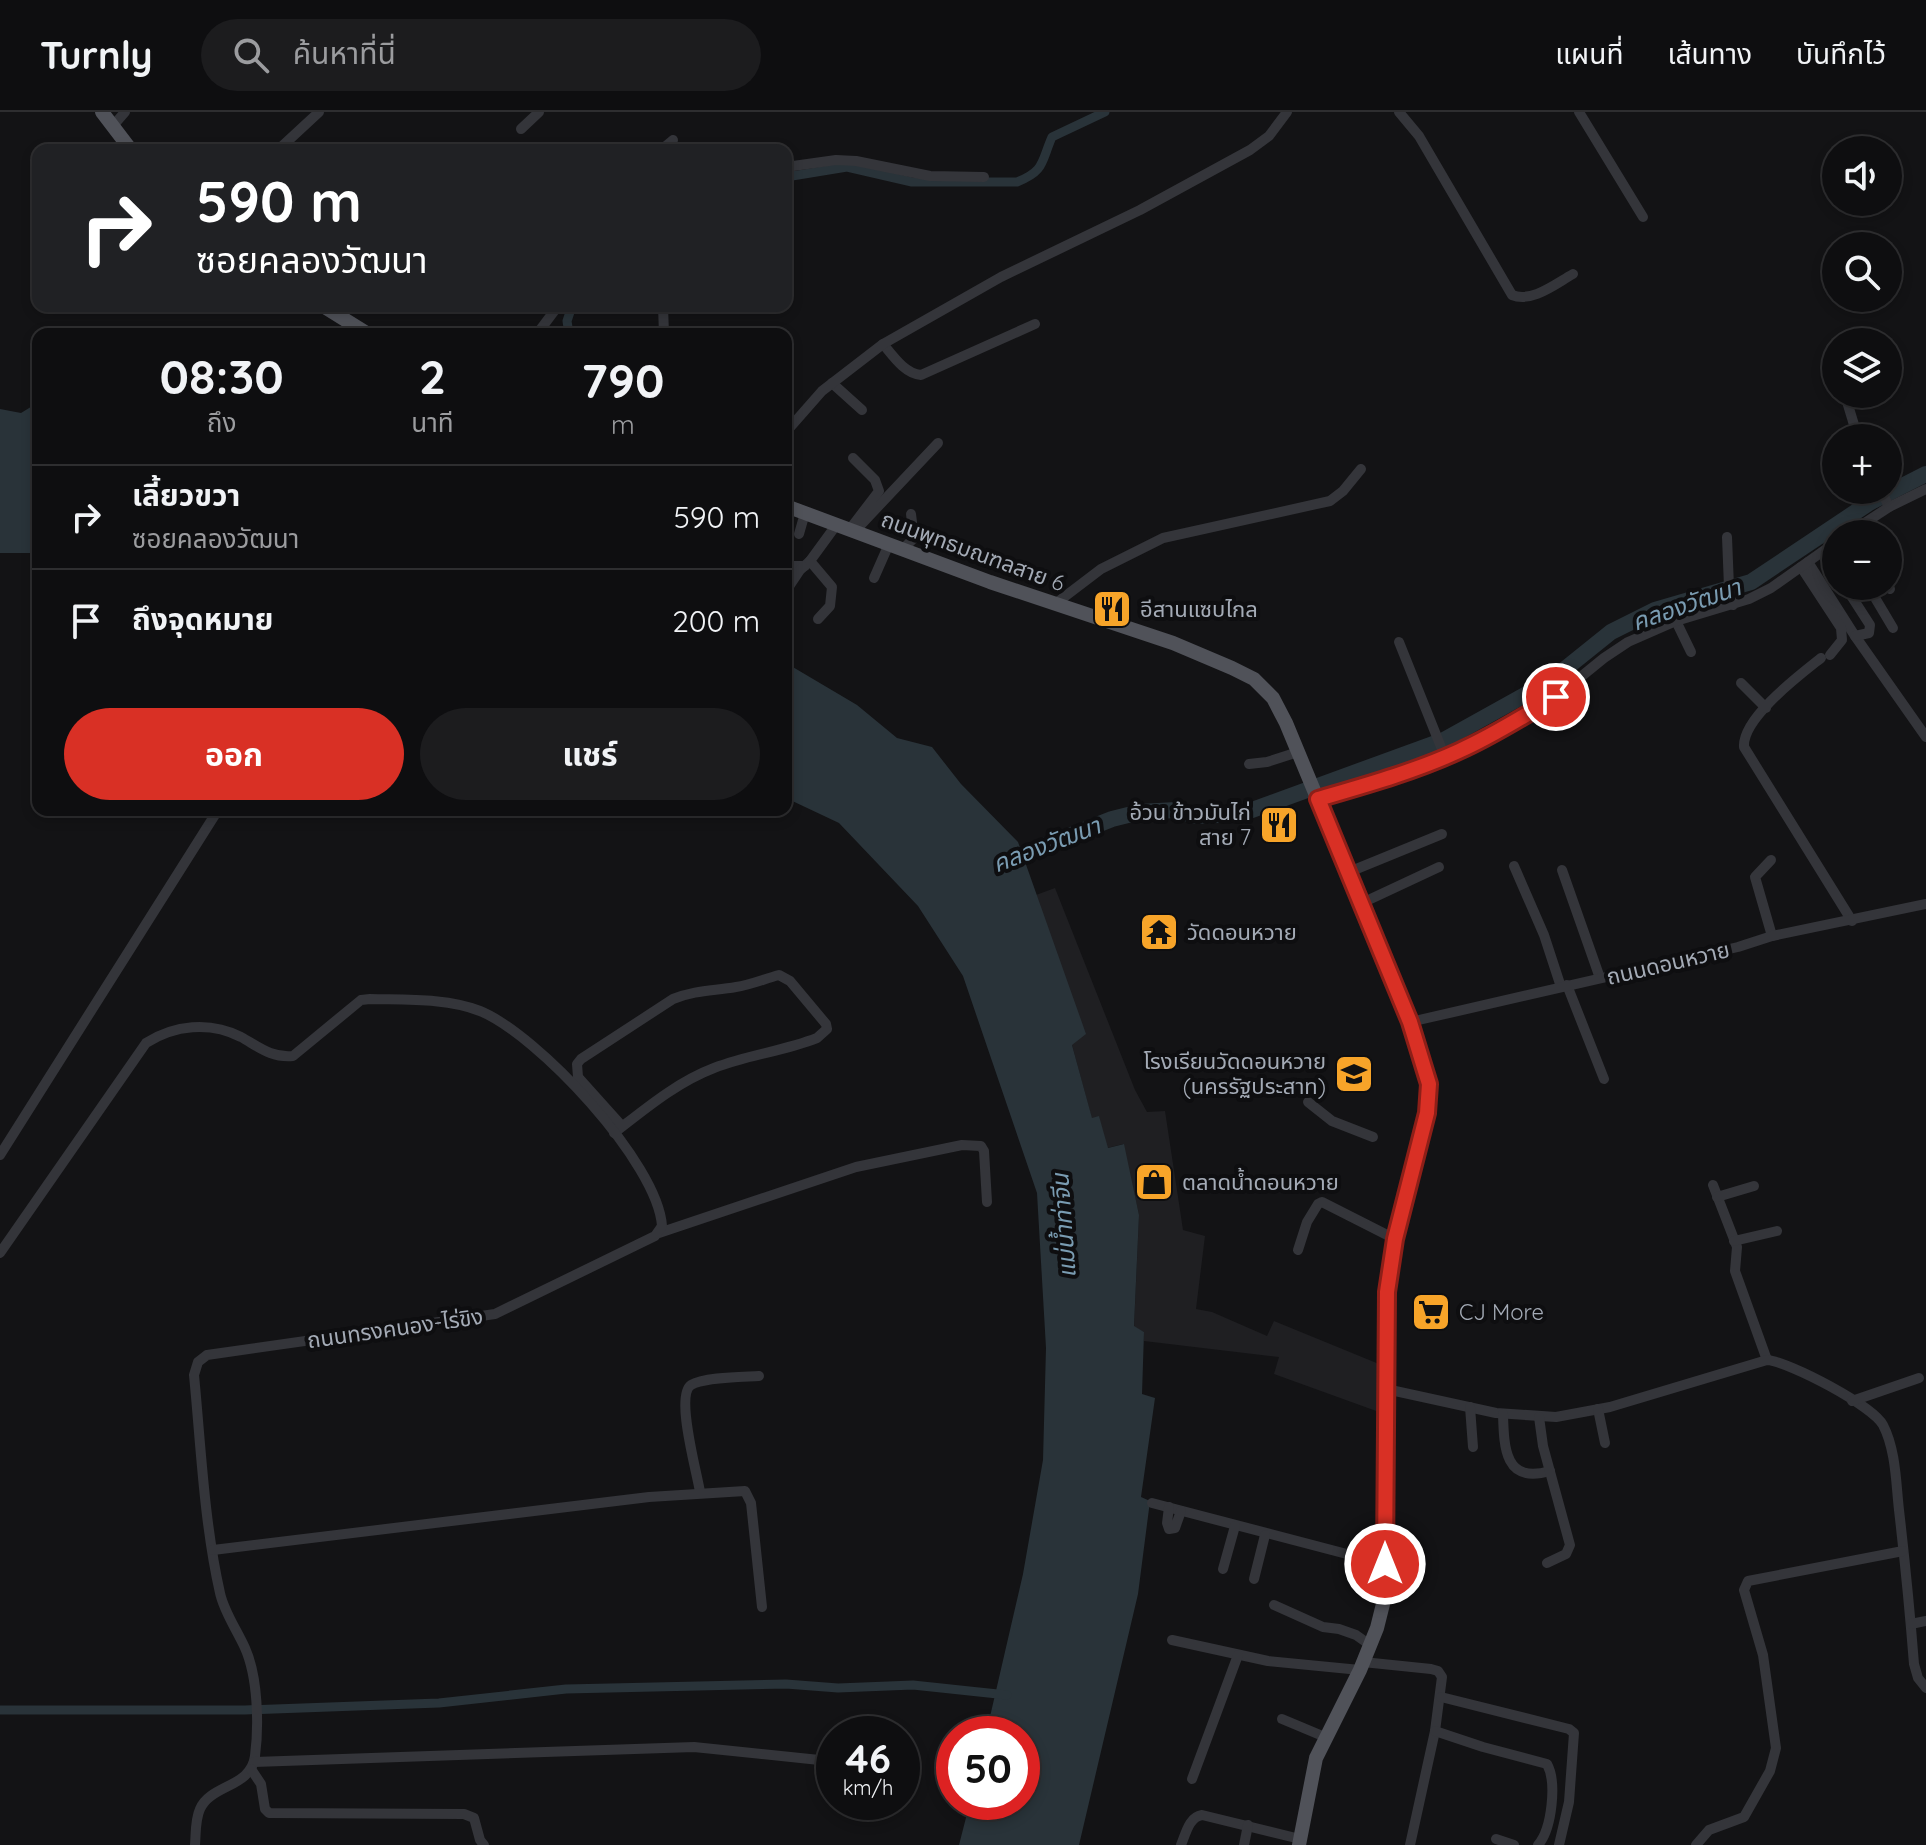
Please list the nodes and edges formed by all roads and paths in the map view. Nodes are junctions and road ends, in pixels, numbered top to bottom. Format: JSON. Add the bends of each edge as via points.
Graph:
{"nodes":[{"id":1,"x":102,"y":112,"type":"edge"},
{"id":2,"x":125,"y":112,"type":"edge"},
{"id":3,"x":319,"y":112,"type":"edge"},
{"id":4,"x":1287,"y":112,"type":"edge"},
{"id":5,"x":1399,"y":112,"type":"edge"},
{"id":6,"x":1579,"y":112,"type":"edge"},
{"id":7,"x":538,"y":113,"type":"edge"},
{"id":8,"x":112,"y":127,"type":"junction"},
{"id":9,"x":521,"y":129,"type":"dead end"},
{"id":10,"x":673,"y":140,"type":"dead end"},
{"id":11,"x":126,"y":144,"type":"edge"},
{"id":12,"x":284,"y":144,"type":"edge"},
{"id":13,"x":668,"y":144,"type":"edge"},
{"id":14,"x":792,"y":166,"type":"edge"},
{"id":15,"x":984,"y":177,"type":"dead end"},
{"id":16,"x":1643,"y":217,"type":"dead end"},
{"id":17,"x":1573,"y":274,"type":"dead end"},
{"id":18,"x":333,"y":312,"type":"edge"},
{"id":19,"x":1035,"y":324,"type":"dead end"},
{"id":20,"x":358,"y":328,"type":"edge"},
{"id":21,"x":883,"y":344,"type":"junction"},
{"id":22,"x":832,"y":383,"type":"junction"},
{"id":23,"x":862,"y":410,"type":"dead end"},
{"id":24,"x":792,"y":426,"type":"edge"},
{"id":25,"x":938,"y":443,"type":"dead end"},
{"id":26,"x":853,"y":458,"type":"dead end"},
{"id":27,"x":1361,"y":469,"type":"dead end"},
{"id":28,"x":1926,"y":489,"type":"edge"},
{"id":29,"x":1902,"y":495,"type":"edge"},
{"id":30,"x":1880,"y":504,"type":"edge"},
{"id":31,"x":792,"y":508,"type":"edge"},
{"id":32,"x":805,"y":513,"type":"junction"},
{"id":33,"x":911,"y":514,"type":"dead end"},
{"id":34,"x":1866,"y":520,"type":"edge"},
{"id":35,"x":847,"y":528,"type":"junction"},
{"id":36,"x":799,"y":534,"type":"dead end"},
{"id":37,"x":1727,"y":537,"type":"dead end"},
{"id":38,"x":896,"y":547,"type":"junction"},
{"id":39,"x":1822,"y":552,"type":"edge"},
{"id":40,"x":807,"y":564,"type":"junction"},
{"id":41,"x":1805,"y":564,"type":"junction"},
{"id":42,"x":792,"y":567,"type":"edge"},
{"id":43,"x":874,"y":578,"type":"dead end"},
{"id":44,"x":792,"y":583,"type":"edge"},
{"id":45,"x":1854,"y":600,"type":"edge"},
{"id":46,"x":1876,"y":600,"type":"edge"},
{"id":47,"x":1732,"y":602,"type":"junction"},
{"id":48,"x":1055,"y":604,"type":"junction"},
{"id":49,"x":818,"y":619,"type":"dead end"},
{"id":50,"x":1676,"y":621,"type":"junction"},
{"id":51,"x":1893,"y":628,"type":"dead end"},
{"id":52,"x":1855,"y":636,"type":"junction"},
{"id":53,"x":1399,"y":642,"type":"dead end"},
{"id":54,"x":1691,"y":652,"type":"dead end"},
{"id":55,"x":1741,"y":683,"type":"dead end"},
{"id":56,"x":1766,"y":708,"type":"junction"},
{"id":57,"x":1926,"y":737,"type":"edge"},
{"id":58,"x":1440,"y":747,"type":"junction"},
{"id":59,"x":1298,"y":752,"type":"junction"},
{"id":60,"x":1249,"y":764,"type":"dead end"},
{"id":61,"x":1315,"y":791,"type":"junction"},
{"id":62,"x":214,"y":816,"type":"edge"},
{"id":63,"x":1442,"y":834,"type":"dead end"},
{"id":64,"x":1771,"y":860,"type":"dead end"},
{"id":65,"x":1514,"y":866,"type":"dead end"},
{"id":66,"x":1439,"y":867,"type":"dead end"},
{"id":67,"x":1562,"y":870,"type":"dead end"},
{"id":68,"x":1349,"y":872,"type":"junction"},
{"id":69,"x":1362,"y":903,"type":"junction"},
{"id":70,"x":1926,"y":904,"type":"edge"},
{"id":71,"x":1852,"y":921,"type":"junction"},
{"id":72,"x":1772,"y":936,"type":"junction"},
{"id":73,"x":1600,"y":978,"type":"junction"},
{"id":74,"x":1564,"y":986,"type":"junction"},
{"id":75,"x":1410,"y":1022,"type":"junction"},
{"id":76,"x":1604,"y":1079,"type":"dead end"},
{"id":77,"x":1308,"y":1102,"type":"dead end"},
{"id":78,"x":618,"y":1129,"type":"junction"},
{"id":79,"x":1373,"y":1137,"type":"dead end"},
{"id":80,"x":0,"y":1155,"type":"edge"},
{"id":81,"x":1713,"y":1185,"type":"dead end"},
{"id":82,"x":1754,"y":1186,"type":"dead end"},
{"id":83,"x":1717,"y":1197,"type":"junction"},
{"id":84,"x":987,"y":1202,"type":"dead end"},
{"id":85,"x":1777,"y":1231,"type":"dead end"},
{"id":86,"x":659,"y":1233,"type":"junction"},
{"id":87,"x":1395,"y":1239,"type":"junction"},
{"id":88,"x":1734,"y":1241,"type":"junction"},
{"id":89,"x":1298,"y":1250,"type":"dead end"},
{"id":90,"x":0,"y":1253,"type":"edge"},
{"id":91,"x":1767,"y":1360,"type":"junction"},
{"id":92,"x":759,"y":1376,"type":"dead end"},
{"id":93,"x":1919,"y":1378,"type":"dead end"},
{"id":94,"x":1386,"y":1389,"type":"junction"},
{"id":95,"x":1852,"y":1401,"type":"junction"},
{"id":96,"x":1470,"y":1407,"type":"junction"},
{"id":97,"x":1598,"y":1409,"type":"junction"},
{"id":98,"x":1503,"y":1414,"type":"junction"},
{"id":99,"x":1539,"y":1417,"type":"junction"},
{"id":100,"x":1605,"y":1443,"type":"dead end"},
{"id":101,"x":1473,"y":1447,"type":"dead end"},
{"id":102,"x":1550,"y":1471,"type":"junction"},
{"id":103,"x":700,"y":1492,"type":"junction"},
{"id":104,"x":1152,"y":1503,"type":"dead end"},
{"id":105,"x":1169,"y":1507,"type":"junction"},
{"id":106,"x":1181,"y":1511,"type":"junction"},
{"id":107,"x":1235,"y":1526,"type":"junction"},
{"id":108,"x":1265,"y":1535,"type":"junction"},
{"id":109,"x":213,"y":1550,"type":"junction"},
{"id":110,"x":1903,"y":1551,"type":"junction"},
{"id":111,"x":1547,"y":1563,"type":"dead end"},
{"id":112,"x":1385,"y":1564,"type":"junction"},
{"id":113,"x":1223,"y":1569,"type":"dead end"},
{"id":114,"x":1254,"y":1579,"type":"dead end"},
{"id":115,"x":1274,"y":1605,"type":"dead end"},
{"id":116,"x":762,"y":1607,"type":"dead end"},
{"id":117,"x":1926,"y":1621,"type":"edge"},
{"id":118,"x":1911,"y":1624,"type":"junction"},
{"id":119,"x":1172,"y":1640,"type":"dead end"},
{"id":120,"x":1370,"y":1645,"type":"junction"},
{"id":121,"x":1238,"y":1655,"type":"junction"},
{"id":122,"x":1362,"y":1666,"type":"junction"},
{"id":123,"x":1926,"y":1688,"type":"edge"},
{"id":124,"x":1441,"y":1697,"type":"junction"},
{"id":125,"x":1282,"y":1719,"type":"dead end"},
{"id":126,"x":1435,"y":1731,"type":"junction"},
{"id":127,"x":1325,"y":1737,"type":"junction"},
{"id":128,"x":816,"y":1760,"type":"edge"},
{"id":129,"x":252,"y":1765,"type":"junction"},
{"id":130,"x":1192,"y":1779,"type":"dead end"},
{"id":131,"x":1248,"y":1825,"type":"junction"},
{"id":132,"x":1496,"y":1839,"type":"dead end"},
{"id":133,"x":1299,"y":1842,"type":"edge"},
{"id":134,"x":195,"y":1845,"type":"edge"},
{"id":135,"x":484,"y":1845,"type":"edge"},
{"id":136,"x":1181,"y":1845,"type":"edge"},
{"id":137,"x":1244,"y":1845,"type":"edge"},
{"id":138,"x":1410,"y":1845,"type":"edge"},
{"id":139,"x":1514,"y":1845,"type":"edge"},
{"id":140,"x":1540,"y":1845,"type":"edge"},
{"id":141,"x":1559,"y":1845,"type":"edge"},
{"id":142,"x":1696,"y":1845,"type":"edge"}],
"edges":[{"from":1,"to":8,"type":"main road"},
{"from":2,"to":8,"type":"street"},
{"from":3,"to":12,"type":"street"},
{"from":4,"to":21,"type":"street","via":[[1250,150],[1001,277]]},
{"from":5,"to":17,"type":"street","via":[[1419,136],[1512,295],[1532,296]]},
{"from":6,"to":16,"type":"street"},
{"from":7,"to":9,"type":"street"},
{"from":8,"to":11,"type":"main road"},
{"from":10,"to":13,"type":"street"},
{"from":14,"to":15,"type":"street","via":[[856,161],[930,176]]},
{"from":18,"to":20,"type":"main road"},
{"from":19,"to":21,"type":"street","via":[[916,376]]},
{"from":21,"to":22,"type":"street"},
{"from":22,"to":23,"type":"street"},
{"from":22,"to":24,"type":"street"},
{"from":25,"to":35,"type":"street"},
{"from":26,"to":35,"type":"street","via":[[879,491]]},
{"from":27,"to":48,"type":"street","via":[[1330,501],[1163,538],[1101,569]]},
{"from":28,"to":29,"type":"street"},
{"from":30,"to":34,"type":"street"},
{"from":31,"to":32,"type":"main road","name":"ถนนพุทธมณฑลสาย 6"},
{"from":32,"to":35,"type":"main road","name":"ถนนพุทธมณฑลสาย 6"},
{"from":32,"to":36,"type":"street"},
{"from":33,"to":38,"type":"street","via":[[914,538]]},
{"from":35,"to":38,"type":"main road","name":"ถนนพุทธมณฑลสาย 6"},
{"from":35,"to":40,"type":"street"},
{"from":37,"to":47,"type":"street"},
{"from":38,"to":43,"type":"street"},
{"from":38,"to":48,"type":"main road","name":"ถนนพุทธมณฑลสาย 6"},
{"from":39,"to":41,"type":"street"},
{"from":40,"to":42,"type":"street"},
{"from":40,"to":44,"type":"street"},
{"from":40,"to":49,"type":"street","via":[[832,587],[830,606]]},
{"from":41,"to":47,"type":"street","via":[[1771,588]]},
{"from":41,"to":52,"type":"street"},
{"from":41,"to":56,"type":"street","via":[[1841,628],[1842,640],[1780,690]]},
{"from":45,"to":52,"type":"street","via":[[1870,625],[1869,633]]},
{"from":46,"to":51,"type":"street"},
{"from":47,"to":50,"type":"street"},
{"from":48,"to":59,"type":"main road","name":"ถนนพุทธมณฑลสาย 6","via":[[1173,643],[1254,679],[1273,698]]},
{"from":50,"to":54,"type":"street"},
{"from":50,"to":58,"type":"street","via":[[1628,642],[1498,732]]},
{"from":52,"to":57,"type":"street"},
{"from":53,"to":58,"type":"street"},
{"from":55,"to":56,"type":"street"},
{"from":56,"to":71,"type":"street","via":[[1747,733],[1744,747]]},
{"from":58,"to":61,"type":"street","via":[[1391,778]]},
{"from":59,"to":60,"type":"street"},
{"from":59,"to":61,"type":"main road","name":"ถนนพุทธมณฑลสาย 6"},
{"from":61,"to":68,"type":"main road","name":"ถนนพุทธมณฑลสาย 6"},
{"from":62,"to":80,"type":"street"},
{"from":63,"to":68,"type":"street"},
{"from":64,"to":72,"type":"street","via":[[1755,877]]},
{"from":65,"to":74,"type":"street"},
{"from":66,"to":69,"type":"street"},
{"from":67,"to":73,"type":"street"},
{"from":68,"to":69,"type":"main road","name":"ถนนพุทธมณฑลสาย 6"},
{"from":69,"to":75,"type":"main road","name":"ถนนพุทธมณฑลสาย 6"},
{"from":70,"to":71,"type":"street","name":"ถนนดอนหวาย"},
{"from":71,"to":72,"type":"street","name":"ถนนดอนหวาย"},
{"from":72,"to":73,"type":"street","name":"ถนนดอนหวาย"},
{"from":73,"to":74,"type":"street","name":"ถนนดอนหวาย"},
{"from":74,"to":75,"type":"street","name":"ถนนดอนหวาย"},
{"from":74,"to":76,"type":"street"},
{"from":75,"to":87,"type":"main road","name":"ถนนพุทธมณฑลสาย 6","via":[[1430,1095]]},
{"from":77,"to":79,"type":"street","via":[[1332,1121]]},
{"from":78,"to":78,"type":"street","via":[[699,1074],[817,1038],[826,1024],[779,975],[673,999],[577,1064],[578,1077]]},
{"from":78,"to":86,"type":"street","via":[[653,1190],[661,1215]]},
{"from":78,"to":90,"type":"street","via":[[558,1067],[515,1032],[481,1012],[456,1005],[361,1000],[293,1056],[282,1057],[230,1032],[179,1028],[146,1043]]},
{"from":81,"to":83,"type":"street"},
{"from":82,"to":83,"type":"street"},
{"from":83,"to":88,"type":"street"},
{"from":84,"to":86,"type":"street","name":"ถนนทรงคนอง-ไร่ขิง","via":[[984,1151],[981,1146],[962,1145],[856,1167]]},
{"from":85,"to":88,"type":"street"},
{"from":86,"to":109,"type":"street","name":"ถนนทรงคนอง-ไร่ขิง","via":[[495,1314],[207,1355],[194,1375]]},
{"from":87,"to":89,"type":"street","via":[[1322,1202],[1307,1222]]},
{"from":87,"to":94,"type":"main road","name":"ถนนพุทธมณฑลสาย 6","via":[[1387,1292]]},
{"from":88,"to":91,"type":"street","via":[[1735,1271]]},
{"from":91,"to":95,"type":"street","via":[[1795,1367]]},
{"from":91,"to":97,"type":"street"},
{"from":92,"to":103,"type":"street","via":[[703,1381],[685,1391],[685,1420]]},
{"from":93,"to":95,"type":"street"},
{"from":94,"to":96,"type":"street"},
{"from":94,"to":112,"type":"main road","name":"ถนนพุทธมณฑลสาย 6"},
{"from":95,"to":110,"type":"street","via":[[1879,1419],[1888,1438]]},
{"from":96,"to":98,"type":"street"},
{"from":96,"to":101,"type":"street"},
{"from":97,"to":99,"type":"street"},
{"from":97,"to":100,"type":"street"},
{"from":98,"to":99,"type":"street"},
{"from":98,"to":102,"type":"street","via":[[1504,1443],[1515,1468],[1526,1475]]},
{"from":99,"to":102,"type":"street"},
{"from":102,"to":111,"type":"street","via":[[1570,1545],[1566,1554]]},
{"from":103,"to":109,"type":"street"},
{"from":103,"to":116,"type":"street","via":[[749,1495]]},
{"from":104,"to":105,"type":"street"},
{"from":105,"to":106,"type":"street"},
{"from":105,"to":106,"type":"street","via":[[1169,1529],[1175,1528]]},
{"from":106,"to":107,"type":"street"},
{"from":107,"to":108,"type":"street"},
{"from":107,"to":113,"type":"street"},
{"from":108,"to":112,"type":"street"},
{"from":108,"to":114,"type":"street"},
{"from":109,"to":129,"type":"street","name":"ถนนทรงคนอง-ไร่ขิง","via":[[220,1595],[254,1676]]},
{"from":110,"to":118,"type":"street"},
{"from":110,"to":142,"type":"street","via":[[1748,1581],[1744,1590],[1763,1655],[1776,1739],[1774,1758],[1744,1817],[1709,1830]]},
{"from":112,"to":120,"type":"main road","name":"ถนนพุทธมณฑลสาย 6","via":[[1383,1604]]},
{"from":115,"to":120,"type":"street"},
{"from":117,"to":118,"type":"street"},
{"from":118,"to":123,"type":"street","via":[[1914,1664]]},
{"from":119,"to":121,"type":"street"},
{"from":120,"to":122,"type":"main road","name":"ถนนพุทธมณฑลสาย 6"},
{"from":121,"to":122,"type":"street"},
{"from":121,"to":130,"type":"street"},
{"from":122,"to":124,"type":"street","via":[[1438,1671]]},
{"from":122,"to":127,"type":"main road","name":"ถนนพุทธมณฑลสาย 6"},
{"from":124,"to":126,"type":"street"},
{"from":124,"to":141,"type":"street","via":[[1574,1733],[1569,1802]]},
{"from":125,"to":127,"type":"street"},
{"from":126,"to":138,"type":"street"},
{"from":126,"to":140,"type":"street","via":[[1547,1764],[1554,1784]]},
{"from":127,"to":133,"type":"main road","name":"ถนนพุทธมณฑลสาย 6"},
{"from":128,"to":129,"type":"street","via":[[694,1747]]},
{"from":129,"to":134,"type":"street","via":[[244,1777],[206,1800]]},
{"from":129,"to":135,"type":"street","via":[[269,1813],[464,1814],[474,1818]]},
{"from":131,"to":133,"type":"street"},
{"from":131,"to":136,"type":"street","via":[[1196,1816]]},
{"from":131,"to":137,"type":"street"},
{"from":132,"to":139,"type":"street"}]}
